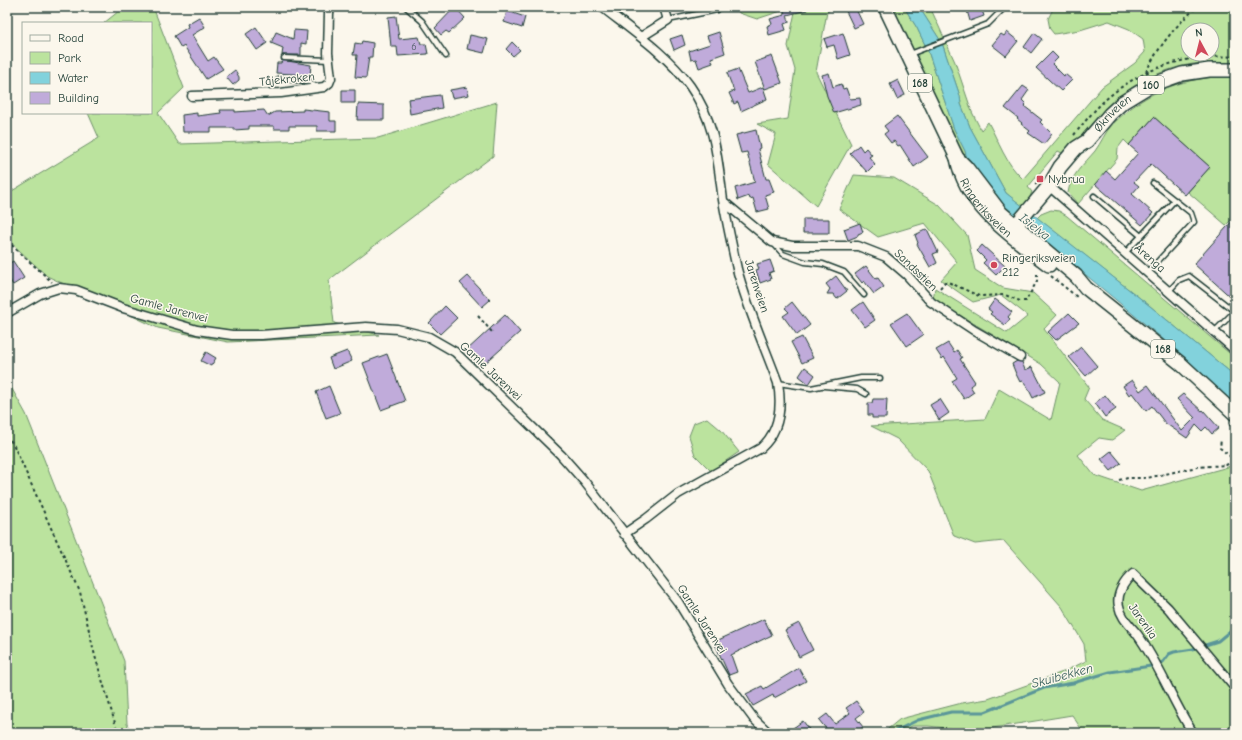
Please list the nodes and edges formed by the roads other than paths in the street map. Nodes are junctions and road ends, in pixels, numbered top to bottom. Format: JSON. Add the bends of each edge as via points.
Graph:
{"nodes":[{"id":1,"x":331,"y":7,"type":"edge"},
{"id":2,"x":406,"y":7,"type":"edge"},
{"id":3,"x":602,"y":7,"type":"edge"},
{"id":4,"x":664,"y":7,"type":"edge"},
{"id":5,"x":885,"y":7,"type":"edge"},
{"id":6,"x":1005,"y":7,"type":"edge"},
{"id":7,"x":717,"y":10,"type":"dead end"},
{"id":8,"x":668,"y":20,"type":"junction"},
{"id":9,"x":641,"y":37,"type":"junction"},
{"id":10,"x":907,"y":55,"type":"junction"},
{"id":11,"x":446,"y":56,"type":"dead end"},
{"id":12,"x":284,"y":58,"type":"dead end"},
{"id":13,"x":329,"y":60,"type":"junction"},
{"id":14,"x":1235,"y":70,"type":"edge"},
{"id":15,"x":279,"y":79,"type":"dead end"},
{"id":16,"x":317,"y":88,"type":"junction"},
{"id":17,"x":192,"y":96,"type":"dead end"},
{"id":18,"x":1153,"y":183,"type":"dead end"},
{"id":19,"x":1049,"y":186,"type":"junction"},
{"id":20,"x":1094,"y":196,"type":"dead end"},
{"id":21,"x":1175,"y":200,"type":"junction"},
{"id":22,"x":724,"y":202,"type":"junction"},
{"id":23,"x":1015,"y":227,"type":"junction"},
{"id":24,"x":1141,"y":236,"type":"junction"},
{"id":25,"x":772,"y":242,"type":"junction"},
{"id":26,"x":1125,"y":253,"type":"junction"},
{"id":27,"x":1148,"y":272,"type":"junction"},
{"id":28,"x":1169,"y":291,"type":"junction"},
{"id":29,"x":864,"y":295,"type":"dead end"},
{"id":30,"x":1235,"y":311,"type":"edge"},
{"id":31,"x":7,"y":313,"type":"edge"},
{"id":32,"x":1214,"y":332,"type":"junction"},
{"id":33,"x":1234,"y":347,"type":"edge"},
{"id":34,"x":1020,"y":357,"type":"dead end"},
{"id":35,"x":880,"y":378,"type":"dead end"},
{"id":36,"x":778,"y":382,"type":"junction"},
{"id":37,"x":822,"y":386,"type":"junction"},
{"id":38,"x":866,"y":394,"type":"dead end"},
{"id":39,"x":1235,"y":414,"type":"edge"},
{"id":40,"x":624,"y":534,"type":"junction"},
{"id":41,"x":1235,"y":688,"type":"edge"},
{"id":42,"x":770,"y":733,"type":"edge"},
{"id":43,"x":1194,"y":733,"type":"edge"}],
"edges":[{"from":1,"to":13,"type":"street","name":"Tåjekroken"},
{"from":2,"to":11,"type":"lane","via":[[422,20]]},
{"from":3,"to":9,"type":"street","name":"Jarenveien"},
{"from":4,"to":8,"type":"street"},
{"from":5,"to":10,"type":"main road","name":"Ringeriksveien","number":"168"},
{"from":6,"to":10,"type":"lane","via":[[988,24]]},
{"from":7,"to":8,"type":"lane"},
{"from":8,"to":9,"type":"street"},
{"from":9,"to":22,"type":"street","name":"Jarenveien","via":[[690,86],[707,116],[716,141]]},
{"from":10,"to":23,"type":"main road","name":"Ringeriksveien","number":"168","via":[[957,158],[959,170],[974,196],[993,219]]},
{"from":12,"to":13,"type":"lane"},
{"from":13,"to":16,"type":"street","name":"Tåjekroken","via":[[329,83]]},
{"from":14,"to":19,"type":"main road","name":"Økriveien","number":"160","via":[[1182,74],[1151,85],[1123,102],[1064,161]]},
{"from":15,"to":16,"type":"lane","via":[[309,81]]},
{"from":16,"to":17,"type":"street","name":"Tåjekroken","via":[[282,93]]},
{"from":18,"to":21,"type":"lane"},
{"from":19,"to":23,"type":"main road","name":"Økriveien","number":"160"},
{"from":19,"to":26,"type":"street","name":"Årenga"},
{"from":20,"to":24,"type":"lane"},
{"from":21,"to":24,"type":"lane"},
{"from":21,"to":27,"type":"lane","via":[[1191,212],[1194,222]]},
{"from":22,"to":25,"type":"street","name":"Sandsstien"},
{"from":22,"to":36,"type":"street","name":"Jarenveien","via":[[738,271]]},
{"from":23,"to":39,"type":"main road","name":"Ringeriksveien","number":"168","via":[[1071,283],[1086,288],[1180,363]]},
{"from":24,"to":26,"type":"lane"},
{"from":25,"to":29,"type":"lane","via":[[783,254],[844,272]]},
{"from":25,"to":34,"type":"street","name":"Sandsstien","via":[[792,246],[858,246],[886,256],[931,302]]},
{"from":26,"to":27,"type":"street","name":"Årenga"},
{"from":27,"to":28,"type":"street","name":"Årenga"},
{"from":28,"to":30,"type":"lane","via":[[1179,280],[1189,276]]},
{"from":28,"to":32,"type":"street","name":"Årenga"},
{"from":30,"to":32,"type":"lane"},
{"from":31,"to":40,"type":"street","name":"Gamle Jarenvei","via":[[40,294],[59,288],[76,290],[123,308],[197,330],[232,335],[366,327],[397,329],[430,337],[455,352],[561,455]]},
{"from":32,"to":33,"type":"street","name":"Årenga"},
{"from":35,"to":37,"type":"lane","via":[[861,378]]},
{"from":36,"to":37,"type":"lane","via":[[811,388]]},
{"from":36,"to":40,"type":"street","name":"Jarenveien","via":[[781,398],[779,414],[768,442],[752,454],[678,494]]},
{"from":37,"to":38,"type":"lane","via":[[858,389]]},
{"from":40,"to":42,"type":"street","name":"Gamle Jarenvei","via":[[678,602],[728,684],[754,719]]},
{"from":41,"to":43,"type":"street","name":"Jarenlia","via":[[1168,608],[1132,574],[1126,580],[1119,596],[1121,615],[1152,657]]}]}
